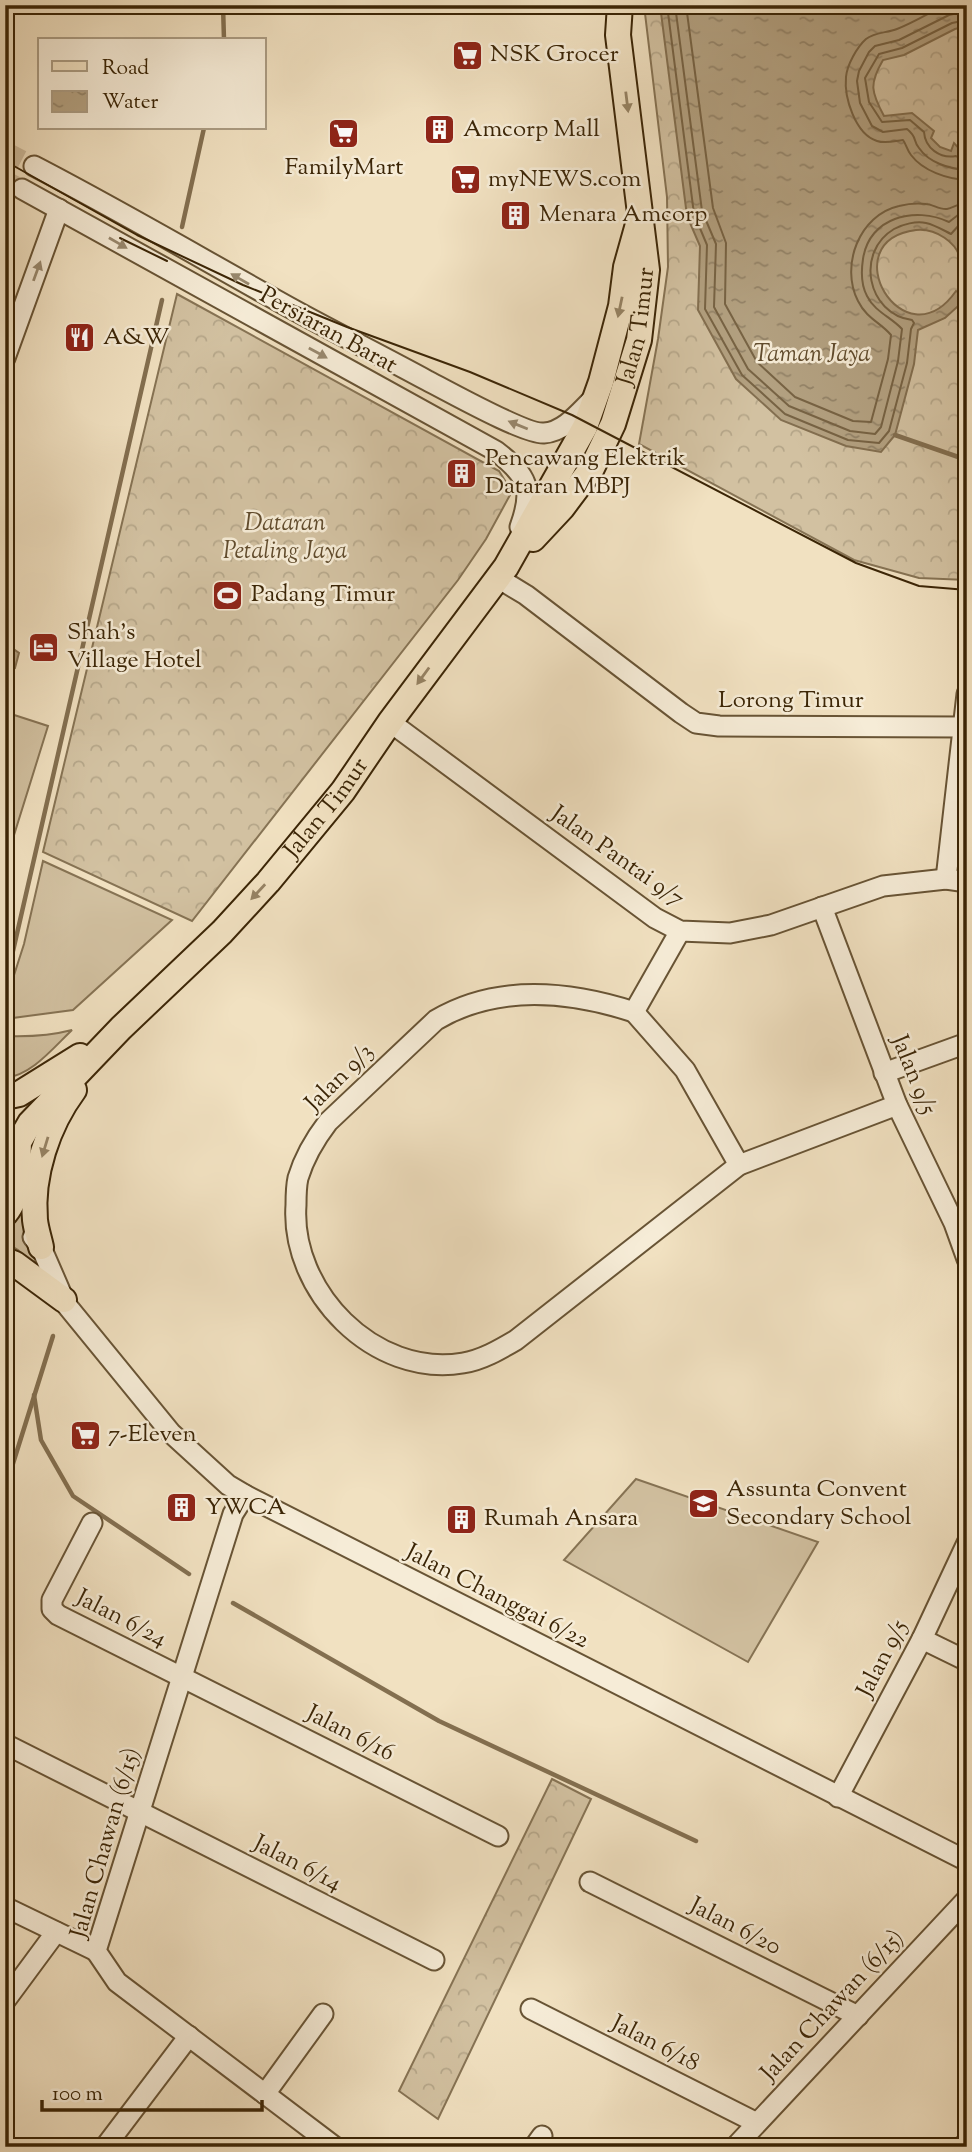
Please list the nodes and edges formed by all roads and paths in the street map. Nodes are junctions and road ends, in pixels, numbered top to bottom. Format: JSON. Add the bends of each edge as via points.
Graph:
{"nodes":[{"id":1,"x":607,"y":5,"type":"edge"},
{"id":2,"x":620,"y":5,"type":"edge"},
{"id":3,"x":618,"y":35,"type":"junction"},
{"id":4,"x":34,"y":166,"type":"tunnel mouth"},
{"id":5,"x":22,"y":189,"type":"tunnel mouth"},
{"id":6,"x":59,"y":209,"type":"junction"},
{"id":7,"x":640,"y":216,"type":"junction"},
{"id":8,"x":5,"y":358,"type":"edge"},
{"id":9,"x":596,"y":396,"type":"junction"},
{"id":10,"x":502,"y":573,"type":"junction"},
{"id":11,"x":967,"y":694,"type":"edge"},
{"id":12,"x":390,"y":722,"type":"junction"},
{"id":13,"x":963,"y":727,"type":"junction"},
{"id":14,"x":946,"y":879,"type":"junction"},
{"id":15,"x":967,"y":881,"type":"edge"},
{"id":16,"x":822,"y":907,"type":"junction"},
{"id":17,"x":680,"y":931,"type":"junction"},
{"id":18,"x":634,"y":1012,"type":"junction"},
{"id":19,"x":121,"y":1028,"type":"junction"},
{"id":20,"x":967,"y":1043,"type":"edge"},
{"id":21,"x":884,"y":1073,"type":"junction"},
{"id":22,"x":5,"y":1097,"type":"edge"},
{"id":23,"x":897,"y":1105,"type":"junction"},
{"id":24,"x":5,"y":1144,"type":"edge"},
{"id":25,"x":738,"y":1165,"type":"junction"},
{"id":26,"x":18,"y":1176,"type":"junction"},
{"id":27,"x":5,"y":1214,"type":"edge"},
{"id":28,"x":960,"y":1220,"type":"edge"},
{"id":29,"x":5,"y":1247,"type":"edge"},
{"id":30,"x":41,"y":1247,"type":"junction"},
{"id":31,"x":967,"y":1259,"type":"edge"},
{"id":32,"x":5,"y":1260,"type":"edge"},
{"id":33,"x":64,"y":1300,"type":"junction"},
{"id":34,"x":245,"y":1495,"type":"junction"},
{"id":35,"x":92,"y":1523,"type":"dead end"},
{"id":36,"x":967,"y":1543,"type":"edge"},
{"id":37,"x":922,"y":1639,"type":"junction"},
{"id":38,"x":967,"y":1661,"type":"edge"},
{"id":39,"x":181,"y":1677,"type":"junction"},
{"id":40,"x":5,"y":1744,"type":"edge"},
{"id":41,"x":838,"y":1797,"type":"junction"},
{"id":42,"x":139,"y":1811,"type":"junction"},
{"id":43,"x":498,"y":1836,"type":"dead end"},
{"id":44,"x":967,"y":1861,"type":"edge"},
{"id":45,"x":590,"y":1882,"type":"dead end"},
{"id":46,"x":967,"y":1899,"type":"edge"},
{"id":47,"x":5,"y":1907,"type":"edge"},
{"id":48,"x":56,"y":1932,"type":"junction"},
{"id":49,"x":96,"y":1951,"type":"junction"},
{"id":50,"x":434,"y":1960,"type":"dead end"},
{"id":51,"x":5,"y":2001,"type":"edge"},
{"id":52,"x":531,"y":2009,"type":"dead end"},
{"id":53,"x":323,"y":2014,"type":"dead end"},
{"id":54,"x":858,"y":2016,"type":"junction"},
{"id":55,"x":189,"y":2036,"type":"junction"},
{"id":56,"x":265,"y":2094,"type":"junction"},
{"id":57,"x":757,"y":2123,"type":"junction"},
{"id":58,"x":105,"y":2147,"type":"edge"},
{"id":59,"x":335,"y":2147,"type":"edge"},
{"id":60,"x":735,"y":2147,"type":"edge"}],
"edges":[{"from":1,"to":3,"type":"main road","name":"Jalan Timur"},
{"from":2,"to":3,"type":"main road","name":"Jalan Timur"},
{"from":3,"to":7,"type":"main road","name":"Jalan Timur","one_way":true},
{"from":9,"to":4,"type":"street","name":"Persiaran Barat","one_way":true,"via":[[556,430],[538,433],[513,423],[319,323]]},
{"from":5,"to":6,"type":"street","name":"Persiaran Barat"},
{"from":8,"to":6,"type":"street","one_way":true},
{"from":6,"to":10,"type":"street","name":"Persiaran Barat","one_way":true,"via":[[496,451],[518,471],[528,505]]},
{"from":7,"to":9,"type":"main road","name":"Jalan Timur","one_way":true},
{"from":7,"to":10,"type":"main road","name":"Jalan Timur","via":[[647,270],[645,296],[639,340],[613,424],[592,468]]},
{"from":9,"to":10,"type":"main road","name":"Jalan Timur","via":[[570,457]]},
{"from":10,"to":12,"type":"main road","name":"Jalan Timur","one_way":true},
{"from":10,"to":13,"type":"street","name":"Lorong Timur","via":[[696,723]]},
{"from":11,"to":13,"type":"street"},
{"from":12,"to":17,"type":"street","name":"Jalan Pantai 9/7","via":[[655,918]]},
{"from":12,"to":19,"type":"main road","name":"Jalan Timur","one_way":true,"via":[[343,791],[268,882]]},
{"from":13,"to":14,"type":"street"},
{"from":14,"to":15,"type":"street","name":"Jalan Pantai 9/7"},
{"from":14,"to":16,"type":"street","name":"Jalan Pantai 9/7","via":[[883,886]]},
{"from":16,"to":17,"type":"street","name":"Jalan Pantai 9/7","via":[[730,933]]},
{"from":16,"to":21,"type":"street","name":"Jalan 9/5"},
{"from":17,"to":18,"type":"street"},
{"from":18,"to":25,"type":"street","via":[[685,1070]]},
{"from":18,"to":25,"type":"street","name":"Jalan 9/3","via":[[554,994],[531,994],[473,1002],[436,1020],[328,1122],[304,1163],[295,1212],[304,1265],[314,1284],[344,1324],[370,1343],[410,1359],[463,1363],[516,1340]]},
{"from":19,"to":22,"type":"main road","name":"Jalan Timur","via":[[19,1094]]},
{"from":19,"to":26,"type":"main road","name":"Jalan Timur","via":[[30,1123],[19,1142]]},
{"from":19,"to":30,"type":"main road","one_way":true,"via":[[50,1131],[36,1187],[35,1220]]},
{"from":20,"to":21,"type":"street"},
{"from":21,"to":23,"type":"street","name":"Jalan 9/5"},
{"from":23,"to":25,"type":"street","name":"Jalan 9/3"},
{"from":23,"to":28,"type":"street","name":"Jalan 9/5"},
{"from":24,"to":26,"type":"main road"},
{"from":26,"to":27,"type":"main road","name":"Jalan Timur"},
{"from":26,"to":30,"type":"street","name":"Jalan Changgai 6/22","via":[[29,1228]]},
{"from":28,"to":31,"type":"street","name":"Jalan 9/5"},
{"from":29,"to":33,"type":"street","name":"Jalan Changgai 6/22"},
{"from":30,"to":33,"type":"street","name":"Jalan Changgai 6/22"},
{"from":32,"to":33,"type":"main road"},
{"from":33,"to":34,"type":"street","name":"Jalan Changgai 6/22","via":[[171,1433]]},
{"from":34,"to":39,"type":"street","name":"Jalan Chawan (6/15)","via":[[233,1514]]},
{"from":34,"to":41,"type":"street","name":"Jalan Changgai 6/22"},
{"from":35,"to":39,"type":"street","name":"Jalan 6/24","via":[[52,1600],[52,1609]]},
{"from":36,"to":37,"type":"street","name":"Jalan 9/5"},
{"from":37,"to":38,"type":"street"},
{"from":37,"to":41,"type":"street","name":"Jalan 9/5"},
{"from":39,"to":42,"type":"street","name":"Jalan Chawan (6/15)"},
{"from":39,"to":43,"type":"street","name":"Jalan 6/16"},
{"from":40,"to":42,"type":"street","name":"Jalan 6/14"},
{"from":41,"to":44,"type":"street","name":"Jalan Changgai 6/22"},
{"from":42,"to":49,"type":"street","name":"Jalan Chawan (6/15)"},
{"from":42,"to":50,"type":"street","name":"Jalan 6/14"},
{"from":45,"to":54,"type":"street","name":"Jalan 6/20"},
{"from":46,"to":54,"type":"street","name":"Jalan Chawan (6/15)"},
{"from":47,"to":48,"type":"street"},
{"from":48,"to":49,"type":"street"},
{"from":48,"to":51,"type":"street"},
{"from":49,"to":55,"type":"street","name":"Jalan Chawan (6/15)","via":[[117,1982]]},
{"from":52,"to":57,"type":"street","name":"Jalan 6/18"},
{"from":53,"to":56,"type":"street"},
{"from":54,"to":57,"type":"street","name":"Jalan Chawan (6/15)"},
{"from":55,"to":56,"type":"street","name":"Jalan Chawan (6/15)"},
{"from":55,"to":58,"type":"street"},
{"from":56,"to":59,"type":"street","name":"Jalan Chawan (6/15)"},
{"from":57,"to":60,"type":"street","name":"Jalan Chawan (6/15)"}]}
